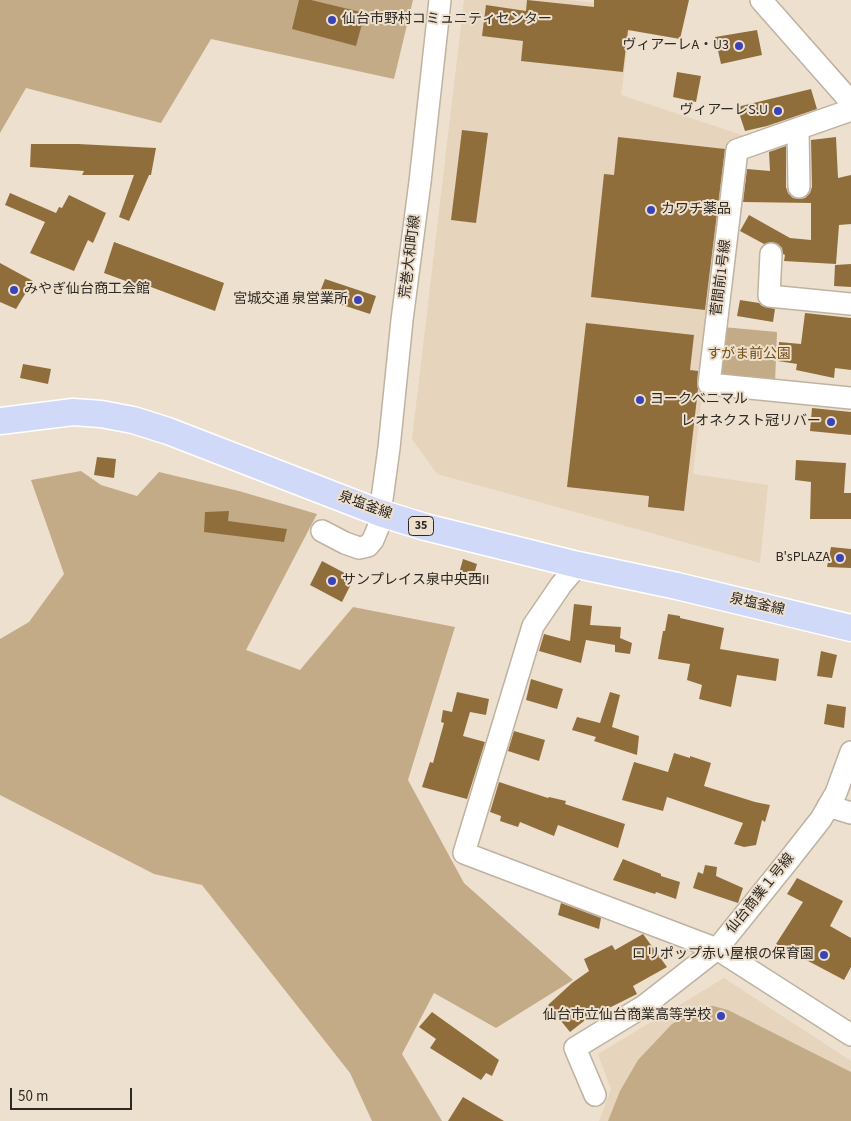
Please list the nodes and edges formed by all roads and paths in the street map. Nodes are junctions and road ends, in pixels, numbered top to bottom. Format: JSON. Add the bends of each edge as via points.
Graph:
{"nodes":[{"id":1,"x":440,"y":0,"type":"edge"},
{"id":2,"x":761,"y":0,"type":"edge"},
{"id":3,"x":851,"y":102,"type":"edge"},
{"id":4,"x":851,"y":110,"type":"edge"},
{"id":5,"x":798,"y":129,"type":"junction"},
{"id":6,"x":800,"y":187,"type":"dead end"},
{"id":7,"x":772,"y":254,"type":"dead end"},
{"id":8,"x":851,"y":304,"type":"edge"},
{"id":9,"x":851,"y":398,"type":"edge"},
{"id":10,"x":0,"y":421,"type":"edge"},
{"id":11,"x":380,"y":513,"type":"junction"},
{"id":12,"x":322,"y":531,"type":"dead end"},
{"id":13,"x":578,"y":565,"type":"junction"},
{"id":14,"x":851,"y":628,"type":"edge"},
{"id":15,"x":851,"y":752,"type":"edge"},
{"id":16,"x":828,"y":806,"type":"junction"},
{"id":17,"x":851,"y":813,"type":"edge"},
{"id":18,"x":717,"y":949,"type":"junction"},
{"id":19,"x":851,"y":1036,"type":"edge"},
{"id":20,"x":595,"y":1095,"type":"dead end"}],
"edges":[{"from":1,"to":11,"type":"street","name":"荒巻大和町線"},
{"from":2,"to":3,"type":"street"},
{"from":4,"to":5,"type":"street","name":"菅間前1号線"},
{"from":5,"to":6,"type":"street"},
{"from":5,"to":9,"type":"street","name":"菅間前1号線","via":[[737,150],[709,384]]},
{"from":7,"to":8,"type":"street","via":[[769,296]]},
{"from":10,"to":11,"type":"main road","name":"泉塩釜線","number":"35","via":[[74,412],[133,420]]},
{"from":11,"to":12,"type":"street","name":"荒巻大和町線","via":[[378,528],[368,546],[359,548]]},
{"from":11,"to":13,"type":"main road","name":"泉塩釜線","number":"35"},
{"from":13,"to":14,"type":"main road","name":"泉塩釜線","number":"35"},
{"from":13,"to":18,"type":"street","via":[[533,626],[464,853]]},
{"from":15,"to":16,"type":"street","name":"仙台商業１号線"},
{"from":16,"to":17,"type":"street"},
{"from":16,"to":18,"type":"street","name":"仙台商業１号線"},
{"from":18,"to":19,"type":"street"},
{"from":18,"to":20,"type":"street","name":"仙台商業１号線","via":[[644,1006],[575,1048]]}]}
